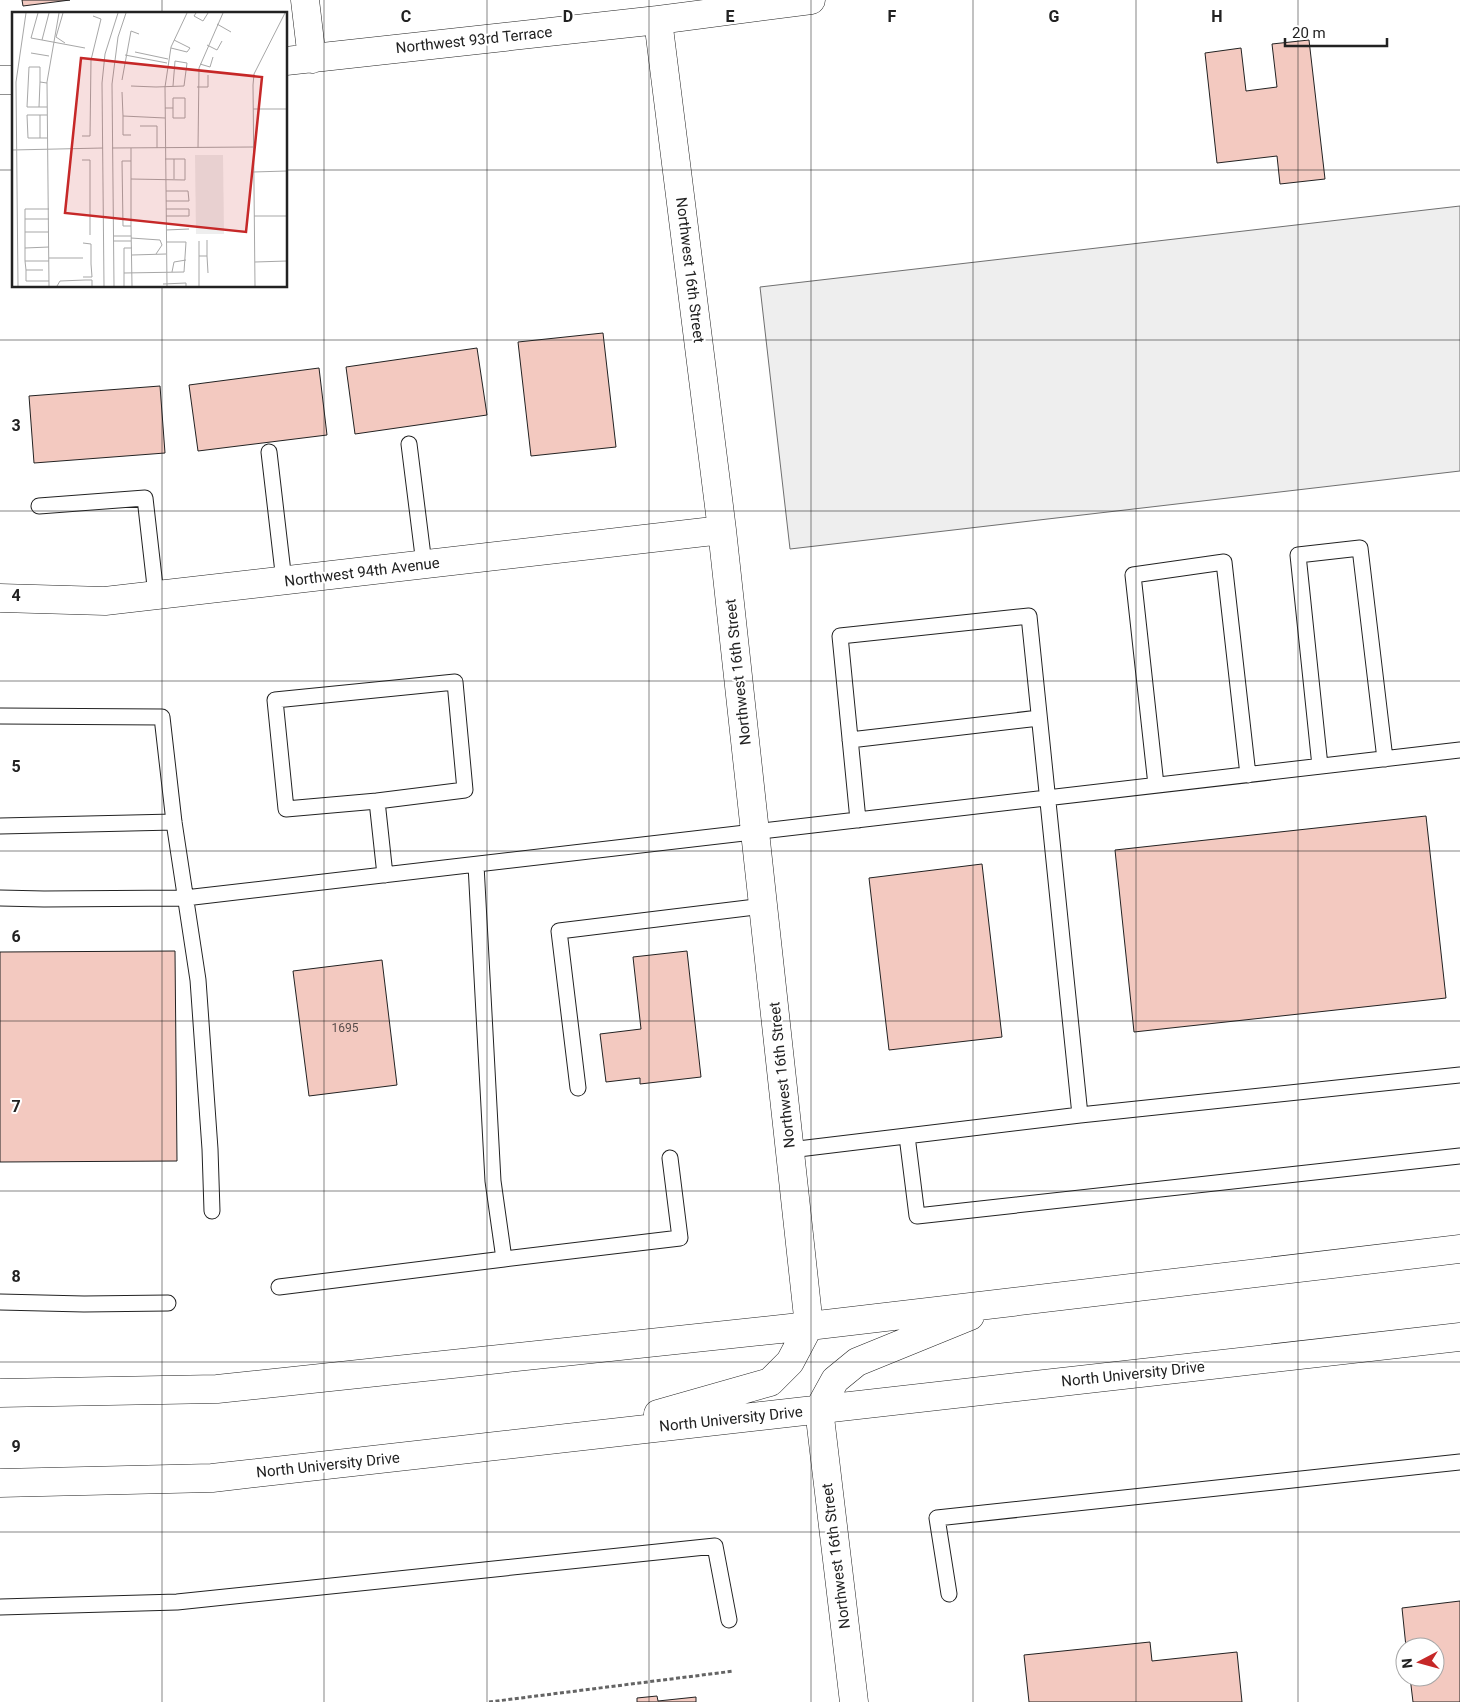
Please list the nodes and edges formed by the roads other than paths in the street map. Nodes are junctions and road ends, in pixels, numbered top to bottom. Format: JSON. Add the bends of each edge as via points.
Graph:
{"nodes":[{"id":1,"x":305,"y":0,"type":"edge"},
{"id":2,"x":810,"y":0,"type":"edge"},
{"id":3,"x":658,"y":20,"type":"junction"},
{"id":4,"x":299,"y":60,"type":"edge"},
{"id":5,"x":409,"y":444,"type":"dead end"},
{"id":6,"x":269,"y":452,"type":"dead end"},
{"id":7,"x":39,"y":506,"type":"dead end"},
{"id":8,"x":722,"y":530,"type":"junction"},
{"id":9,"x":424,"y":564,"type":"junction"},
{"id":10,"x":284,"y":580,"type":"junction"},
{"id":11,"x":156,"y":595,"type":"junction"},
{"id":12,"x":0,"y":598,"type":"edge"},
{"id":13,"x":0,"y":716,"type":"edge"},
{"id":14,"x":1039,"y":718,"type":"junction"},
{"id":15,"x":850,"y":740,"type":"junction"},
{"id":16,"x":1460,"y":750,"type":"edge"},
{"id":17,"x":1385,"y":759,"type":"junction"},
{"id":18,"x":1320,"y":766,"type":"junction"},
{"id":19,"x":1248,"y":775,"type":"junction"},
{"id":20,"x":1156,"y":786,"type":"junction"},
{"id":21,"x":1047,"y":798,"type":"junction"},
{"id":22,"x":377,"y":801,"type":"junction"},
{"id":23,"x":858,"y":820,"type":"junction"},
{"id":24,"x":174,"y":822,"type":"junction"},
{"id":25,"x":0,"y":826,"type":"edge"},
{"id":26,"x":755,"y":832,"type":"junction"},
{"id":27,"x":476,"y":865,"type":"junction"},
{"id":28,"x":385,"y":875,"type":"junction"},
{"id":29,"x":0,"y":898,"type":"edge"},
{"id":30,"x":185,"y":898,"type":"junction"},
{"id":31,"x":764,"y":906,"type":"junction"},
{"id":32,"x":1460,"y":1075,"type":"edge"},
{"id":33,"x":578,"y":1088,"type":"dead end"},
{"id":34,"x":1080,"y":1115,"type":"junction"},
{"id":35,"x":907,"y":1136,"type":"junction"},
{"id":36,"x":790,"y":1150,"type":"junction"},
{"id":37,"x":1460,"y":1156,"type":"edge"},
{"id":38,"x":670,"y":1158,"type":"dead end"},
{"id":39,"x":212,"y":1211,"type":"dead end"},
{"id":40,"x":1460,"y":1249,"type":"edge"},
{"id":41,"x":504,"y":1259,"type":"junction"},
{"id":42,"x":279,"y":1287,"type":"dead end"},
{"id":43,"x":0,"y":1302,"type":"edge"},
{"id":44,"x":1004,"y":1303,"type":"junction"},
{"id":45,"x":168,"y":1304,"type":"dead end"},
{"id":46,"x":809,"y":1326,"type":"junction"},
{"id":47,"x":1460,"y":1338,"type":"edge"},
{"id":48,"x":0,"y":1393,"type":"edge"},
{"id":49,"x":819,"y":1409,"type":"junction"},
{"id":50,"x":582,"y":1436,"type":"junction"},
{"id":51,"x":1460,"y":1462,"type":"edge"},
{"id":52,"x":0,"y":1483,"type":"edge"},
{"id":53,"x":949,"y":1594,"type":"dead end"},
{"id":54,"x":0,"y":1607,"type":"edge"},
{"id":55,"x":729,"y":1620,"type":"dead end"},
{"id":56,"x":854,"y":1702,"type":"edge"}],
"edges":[{"from":1,"to":4,"type":"main road"},
{"from":2,"to":3,"type":"main road","name":"Northwest 93rd Terrace"},
{"from":3,"to":4,"type":"main road","name":"Northwest 93rd Terrace"},
{"from":3,"to":8,"type":"main road","name":"Northwest 16th Street"},
{"from":5,"to":9,"type":"lane"},
{"from":6,"to":10,"type":"lane"},
{"from":7,"to":11,"type":"lane","via":[[145,498]]},
{"from":8,"to":9,"type":"main road","name":"Northwest 94th Avenue"},
{"from":8,"to":26,"type":"main road","name":"Northwest 16th Street"},
{"from":9,"to":10,"type":"main road","name":"Northwest 94th Avenue"},
{"from":10,"to":11,"type":"main road","name":"Northwest 94th Avenue"},
{"from":11,"to":12,"type":"main road","name":"Northwest 94th Avenue","via":[[105,601]]},
{"from":13,"to":24,"type":"lane","via":[[162,717]]},
{"from":14,"to":15,"type":"lane"},
{"from":14,"to":15,"type":"lane","via":[[1029,616],[840,636]]},
{"from":14,"to":21,"type":"lane"},
{"from":15,"to":23,"type":"lane"},
{"from":16,"to":17,"type":"lane"},
{"from":17,"to":18,"type":"lane"},
{"from":17,"to":18,"type":"lane","via":[[1360,548],[1298,555]]},
{"from":18,"to":19,"type":"lane"},
{"from":19,"to":20,"type":"lane"},
{"from":19,"to":20,"type":"lane","via":[[1224,562],[1133,575]]},
{"from":20,"to":21,"type":"lane"},
{"from":21,"to":23,"type":"lane"},
{"from":21,"to":34,"type":"lane"},
{"from":22,"to":22,"type":"lane","via":[[286,809],[275,700],[455,682],[466,790]]},
{"from":22,"to":28,"type":"lane"},
{"from":23,"to":26,"type":"lane"},
{"from":24,"to":25,"type":"lane"},
{"from":24,"to":30,"type":"lane"},
{"from":26,"to":27,"type":"lane"},
{"from":26,"to":31,"type":"main road","name":"Northwest 16th Street"},
{"from":27,"to":28,"type":"lane"},
{"from":27,"to":41,"type":"lane","via":[[493,1181]]},
{"from":28,"to":30,"type":"lane"},
{"from":29,"to":30,"type":"lane"},
{"from":30,"to":39,"type":"lane","via":[[198,989]]},
{"from":31,"to":33,"type":"lane","via":[[559,931]]},
{"from":31,"to":36,"type":"main road","name":"Northwest 16th Street"},
{"from":32,"to":34,"type":"lane"},
{"from":34,"to":35,"type":"lane"},
{"from":35,"to":36,"type":"lane"},
{"from":35,"to":37,"type":"lane","via":[[917,1216]]},
{"from":36,"to":46,"type":"main road","name":"Northwest 16th Street"},
{"from":38,"to":41,"type":"lane","via":[[680,1238]]},
{"from":40,"to":44,"type":"main road"},
{"from":41,"to":42,"type":"lane"},
{"from":43,"to":45,"type":"lane"},
{"from":44,"to":46,"type":"main road"},
{"from":44,"to":49,"type":"main road","via":[[857,1362],[835,1380]]},
{"from":46,"to":48,"type":"main road","via":[[217,1389]]},
{"from":46,"to":50,"type":"main road","via":[[790,1362],[770,1382]]},
{"from":47,"to":49,"type":"main road","name":"North University Drive"},
{"from":49,"to":50,"type":"main road","name":"North University Drive"},
{"from":49,"to":56,"type":"main road","name":"Northwest 16th Street"},
{"from":50,"to":52,"type":"main road","name":"North University Drive","via":[[212,1478]]},
{"from":51,"to":53,"type":"lane","via":[[937,1518]]},
{"from":54,"to":55,"type":"lane","via":[[177,1602],[715,1546]]}]}
